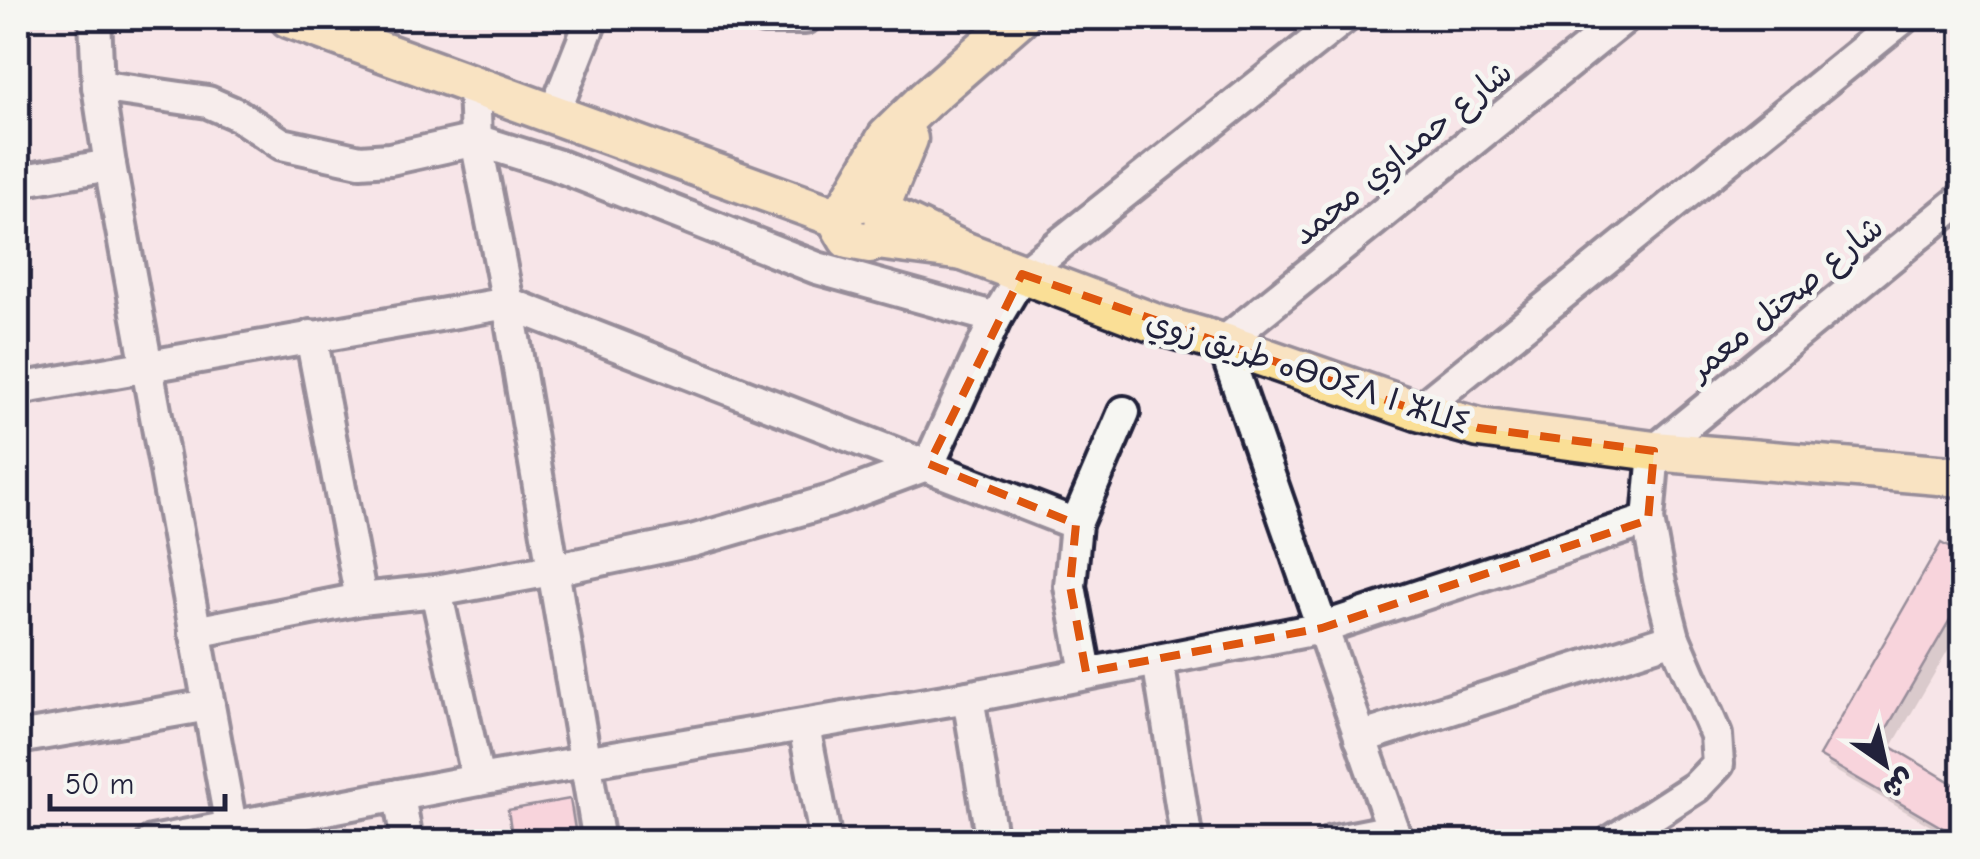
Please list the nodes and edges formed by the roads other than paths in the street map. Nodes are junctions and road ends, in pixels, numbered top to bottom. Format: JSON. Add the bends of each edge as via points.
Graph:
{"nodes":[{"id":1,"x":95,"y":18,"type":"edge"},
{"id":2,"x":289,"y":18,"type":"edge"},
{"id":3,"x":592,"y":18,"type":"edge"},
{"id":4,"x":763,"y":18,"type":"edge"},
{"id":5,"x":806,"y":18,"type":"edge"},
{"id":6,"x":1344,"y":18,"type":"edge"},
{"id":7,"x":1624,"y":18,"type":"edge"},
{"id":8,"x":1903,"y":18,"type":"edge"},
{"id":9,"x":1014,"y":20,"type":"edge"},
{"id":10,"x":98,"y":86,"type":"junction"},
{"id":11,"x":474,"y":86,"type":"junction"},
{"id":12,"x":554,"y":114,"type":"junction"},
{"id":13,"x":476,"y":140,"type":"junction"},
{"id":14,"x":110,"y":165,"type":"junction"},
{"id":15,"x":18,"y":180,"type":"edge"},
{"id":16,"x":1962,"y":199,"type":"edge"},
{"id":17,"x":866,"y":217,"type":"junction"},
{"id":18,"x":1022,"y":274,"type":"junction"},
{"id":19,"x":508,"y":304,"type":"junction"},
{"id":20,"x":996,"y":318,"type":"junction"},
{"id":21,"x":311,"y":336,"type":"junction"},
{"id":22,"x":1223,"y":343,"type":"junction"},
{"id":23,"x":148,"y":364,"type":"junction"},
{"id":24,"x":18,"y":389,"type":"edge"},
{"id":25,"x":1124,"y":412,"type":"dead end"},
{"id":26,"x":1418,"y":412,"type":"junction"},
{"id":27,"x":1654,"y":451,"type":"junction"},
{"id":28,"x":929,"y":464,"type":"junction"},
{"id":29,"x":1962,"y":478,"type":"edge"},
{"id":30,"x":1648,"y":520,"type":"junction"},
{"id":31,"x":1076,"y":524,"type":"junction"},
{"id":32,"x":552,"y":570,"type":"junction"},
{"id":33,"x":436,"y":591,"type":"junction"},
{"id":34,"x":361,"y":599,"type":"junction"},
{"id":35,"x":1322,"y":628,"type":"junction"},
{"id":36,"x":195,"y":632,"type":"junction"},
{"id":37,"x":1674,"y":638,"type":"junction"},
{"id":38,"x":1158,"y":660,"type":"junction"},
{"id":39,"x":1086,"y":672,"type":"junction"},
{"id":40,"x":968,"y":698,"type":"junction"},
{"id":41,"x":209,"y":706,"type":"junction"},
{"id":42,"x":804,"y":726,"type":"junction"},
{"id":43,"x":18,"y":738,"type":"edge"},
{"id":44,"x":1360,"y":738,"type":"junction"},
{"id":45,"x":584,"y":764,"type":"junction"},
{"id":46,"x":478,"y":780,"type":"junction"},
{"id":47,"x":399,"y":795,"type":"junction"},
{"id":48,"x":233,"y":833,"type":"edge"},
{"id":49,"x":1395,"y":836,"type":"edge"},
{"id":50,"x":152,"y":842,"type":"edge"},
{"id":51,"x":407,"y":842,"type":"edge"},
{"id":52,"x":598,"y":842,"type":"edge"},
{"id":53,"x":826,"y":842,"type":"edge"},
{"id":54,"x":992,"y":842,"type":"edge"},
{"id":55,"x":1187,"y":842,"type":"edge"},
{"id":56,"x":1332,"y":842,"type":"edge"},
{"id":57,"x":1611,"y":842,"type":"edge"}],
"edges":[{"from":1,"to":10,"type":"street"},
{"from":2,"to":11,"type":"main road"},
{"from":3,"to":12,"type":"street"},
{"from":4,"to":5,"type":"street"},
{"from":6,"to":18,"type":"street"},
{"from":7,"to":22,"type":"street","name":"شارع حمداوي محمد"},
{"from":8,"to":26,"type":"street"},
{"from":9,"to":17,"type":"main road","via":[[888,138]]},
{"from":10,"to":13,"type":"street","via":[[208,102],[282,144],[345,159],[390,158]]},
{"from":10,"to":14,"type":"street"},
{"from":11,"to":12,"type":"main road"},
{"from":11,"to":13,"type":"street"},
{"from":12,"to":17,"type":"main road"},
{"from":13,"to":19,"type":"street"},
{"from":13,"to":20,"type":"street","via":[[817,268]]},
{"from":14,"to":15,"type":"street"},
{"from":14,"to":23,"type":"street"},
{"from":16,"to":27,"type":"street","name":"شارع صحتل معمر"},
{"from":17,"to":18,"type":"main road","name":"طريق زوي ⴰⴱⵔⵉⴷ ⵏ ⵣⵡⵉ"},
{"from":18,"to":20,"type":"street"},
{"from":18,"to":22,"type":"main road","name":"طريق زوي ⴰⴱⵔⵉⴷ ⵏ ⵣⵡⵉ"},
{"from":19,"to":21,"type":"street"},
{"from":19,"to":28,"type":"street"},
{"from":19,"to":32,"type":"street"},
{"from":20,"to":28,"type":"street"},
{"from":21,"to":23,"type":"street"},
{"from":21,"to":34,"type":"street"},
{"from":22,"to":26,"type":"main road","name":"طريق زوي ⴰⴱⵔⵉⴷ ⵏ ⵣⵡⵉ"},
{"from":22,"to":35,"type":"street"},
{"from":23,"to":24,"type":"street"},
{"from":23,"to":36,"type":"street"},
{"from":25,"to":31,"type":"street"},
{"from":26,"to":27,"type":"main road","name":"طريق زوي ⴰⴱⵔⵉⴷ ⵏ ⵣⵡⵉ","via":[[1478,428]]},
{"from":27,"to":29,"type":"main road","name":"طريق زوي ⴰⴱⵔⵉⴷ ⵏ ⵣⵡⵉ"},
{"from":27,"to":30,"type":"street"},
{"from":28,"to":31,"type":"street"},
{"from":28,"to":32,"type":"street","via":[[692,542]]},
{"from":30,"to":35,"type":"street"},
{"from":30,"to":37,"type":"street"},
{"from":31,"to":39,"type":"street","via":[[1070,586]]},
{"from":32,"to":33,"type":"street"},
{"from":32,"to":45,"type":"street"},
{"from":33,"to":34,"type":"street"},
{"from":33,"to":46,"type":"street"},
{"from":34,"to":36,"type":"street"},
{"from":35,"to":38,"type":"street"},
{"from":35,"to":44,"type":"street"},
{"from":36,"to":41,"type":"street"},
{"from":37,"to":44,"type":"street"},
{"from":37,"to":57,"type":"street","via":[[1716,735],[1718,764],[1696,787]]},
{"from":38,"to":39,"type":"street"},
{"from":38,"to":55,"type":"street"},
{"from":39,"to":40,"type":"street"},
{"from":40,"to":42,"type":"street"},
{"from":40,"to":54,"type":"street"},
{"from":41,"to":43,"type":"street"},
{"from":41,"to":48,"type":"street"},
{"from":42,"to":45,"type":"street"},
{"from":42,"to":53,"type":"street"},
{"from":44,"to":49,"type":"street"},
{"from":45,"to":46,"type":"street"},
{"from":45,"to":52,"type":"street"},
{"from":46,"to":47,"type":"street"},
{"from":47,"to":48,"type":"street"},
{"from":47,"to":51,"type":"street"},
{"from":48,"to":50,"type":"street"},
{"from":49,"to":56,"type":"street"}]}
